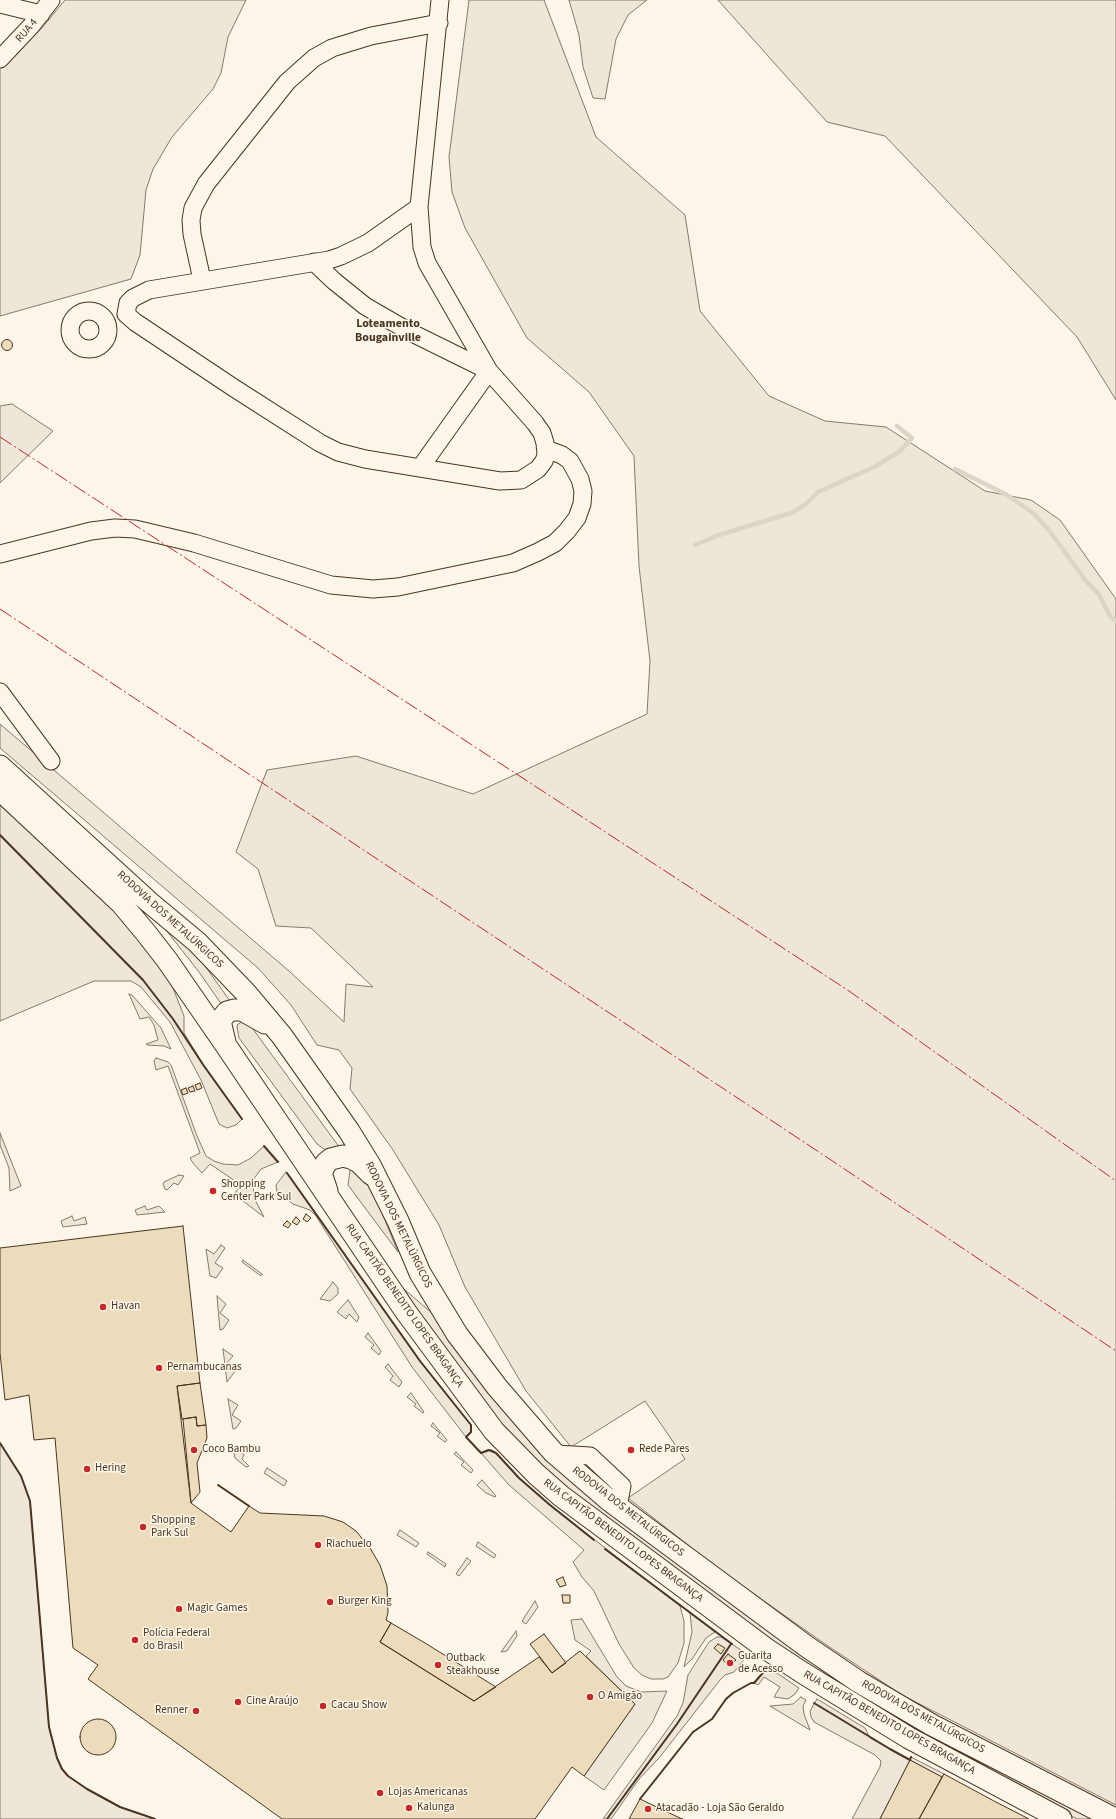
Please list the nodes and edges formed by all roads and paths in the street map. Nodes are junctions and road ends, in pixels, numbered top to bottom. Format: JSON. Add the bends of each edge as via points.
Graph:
{"nodes":[{"id":1,"x":51,"y":0,"type":"edge"},
{"id":2,"x":440,"y":0,"type":"edge"},
{"id":3,"x":0,"y":4,"type":"edge"},
{"id":4,"x":41,"y":14,"type":"junction"},
{"id":5,"x":439,"y":23,"type":"junction"},
{"id":6,"x":0,"y":59,"type":"edge"},
{"id":7,"x":419,"y":207,"type":"junction"},
{"id":8,"x":314,"y":262,"type":"junction"},
{"id":9,"x":202,"y":280,"type":"junction"},
{"id":10,"x":126,"y":314,"type":"junction"},
{"id":11,"x":107,"y":323,"type":"dead end"},
{"id":12,"x":489,"y":371,"type":"junction"},
{"id":13,"x":546,"y":449,"type":"junction"},
{"id":14,"x":420,"y":468,"type":"junction"},
{"id":15,"x":0,"y":554,"type":"edge"},
{"id":16,"x":0,"y":692,"type":"edge"},
{"id":17,"x":51,"y":761,"type":"dead end"},
{"id":18,"x":0,"y":766,"type":"edge"},
{"id":19,"x":0,"y":790,"type":"edge"},
{"id":20,"x":282,"y":1036,"type":"junction"},
{"id":21,"x":225,"y":1044,"type":"junction"},
{"id":22,"x":381,"y":1184,"type":"junction"},
{"id":23,"x":331,"y":1199,"type":"junction"},
{"id":24,"x":1061,"y":1819,"type":"edge"},
{"id":25,"x":1115,"y":1819,"type":"edge"}],
"edges":[{"from":1,"to":4,"type":"street","name":"RUA 4"},
{"from":2,"to":5,"type":"street"},
{"from":3,"to":4,"type":"street"},
{"from":4,"to":6,"type":"street","name":"RUA 4"},
{"from":5,"to":7,"type":"street"},
{"from":5,"to":9,"type":"street","via":[[370,36],[332,48],[314,58],[287,82],[206,184],[193,208],[192,234]]},
{"from":7,"to":8,"type":"street","via":[[354,251]]},
{"from":7,"to":12,"type":"street","via":[[422,247],[428,263]]},
{"from":8,"to":9,"type":"street"},
{"from":8,"to":12,"type":"street","via":[[366,306],[410,332]]},
{"from":9,"to":10,"type":"street","via":[[140,294],[128,303]]},
{"from":10,"to":11,"type":"street"},
{"from":10,"to":14,"type":"street","via":[[320,443],[351,456]]},
{"from":12,"to":13,"type":"street","via":[[535,423],[542,433]]},
{"from":12,"to":14,"type":"street"},
{"from":13,"to":14,"type":"street","via":[[544,461],[538,469],[522,480],[512,481]]},
{"from":13,"to":15,"type":"street","via":[[562,454],[570,461],[580,479],[583,491],[582,504],[577,518],[567,531],[554,543],[514,563],[398,587],[373,589],[331,585],[194,543],[135,529],[92,531]]},
{"from":16,"to":17,"type":"street"},
{"from":18,"to":20,"type":"main road","name":"RODOVIA DOS METALÚRGICOS","via":[[149,902],[197,942],[246,993]]},
{"from":19,"to":21,"type":"main road","name":"RODOVIA DOS METALÚRGICOS","via":[[121,904],[167,960]]},
{"from":20,"to":21,"type":"main road","via":[[250,1013],[234,1010],[222,1016],[220,1021]]},
{"from":20,"to":22,"type":"main road","name":"RODOVIA DOS METALÚRGICOS","via":[[350,1131]]},
{"from":21,"to":23,"type":"main road","name":"RUA CAPITÃO BENEDITO LOPES BRAGANÇA"},
{"from":22,"to":23,"type":"main road","via":[[359,1162],[351,1158],[336,1157],[326,1163],[321,1173]]},
{"from":22,"to":25,"type":"main road","name":"RODOVIA DOS METALÚRGICOS","via":[[420,1273],[458,1334],[497,1388],[556,1454],[618,1507],[806,1646],[859,1682],[932,1725]]},
{"from":23,"to":24,"type":"main road","name":"RUA CAPITÃO BENEDITO LOPES BRAGANÇA","via":[[406,1312],[474,1406],[510,1449],[561,1496],[754,1640],[803,1673],[909,1738]]}]}
